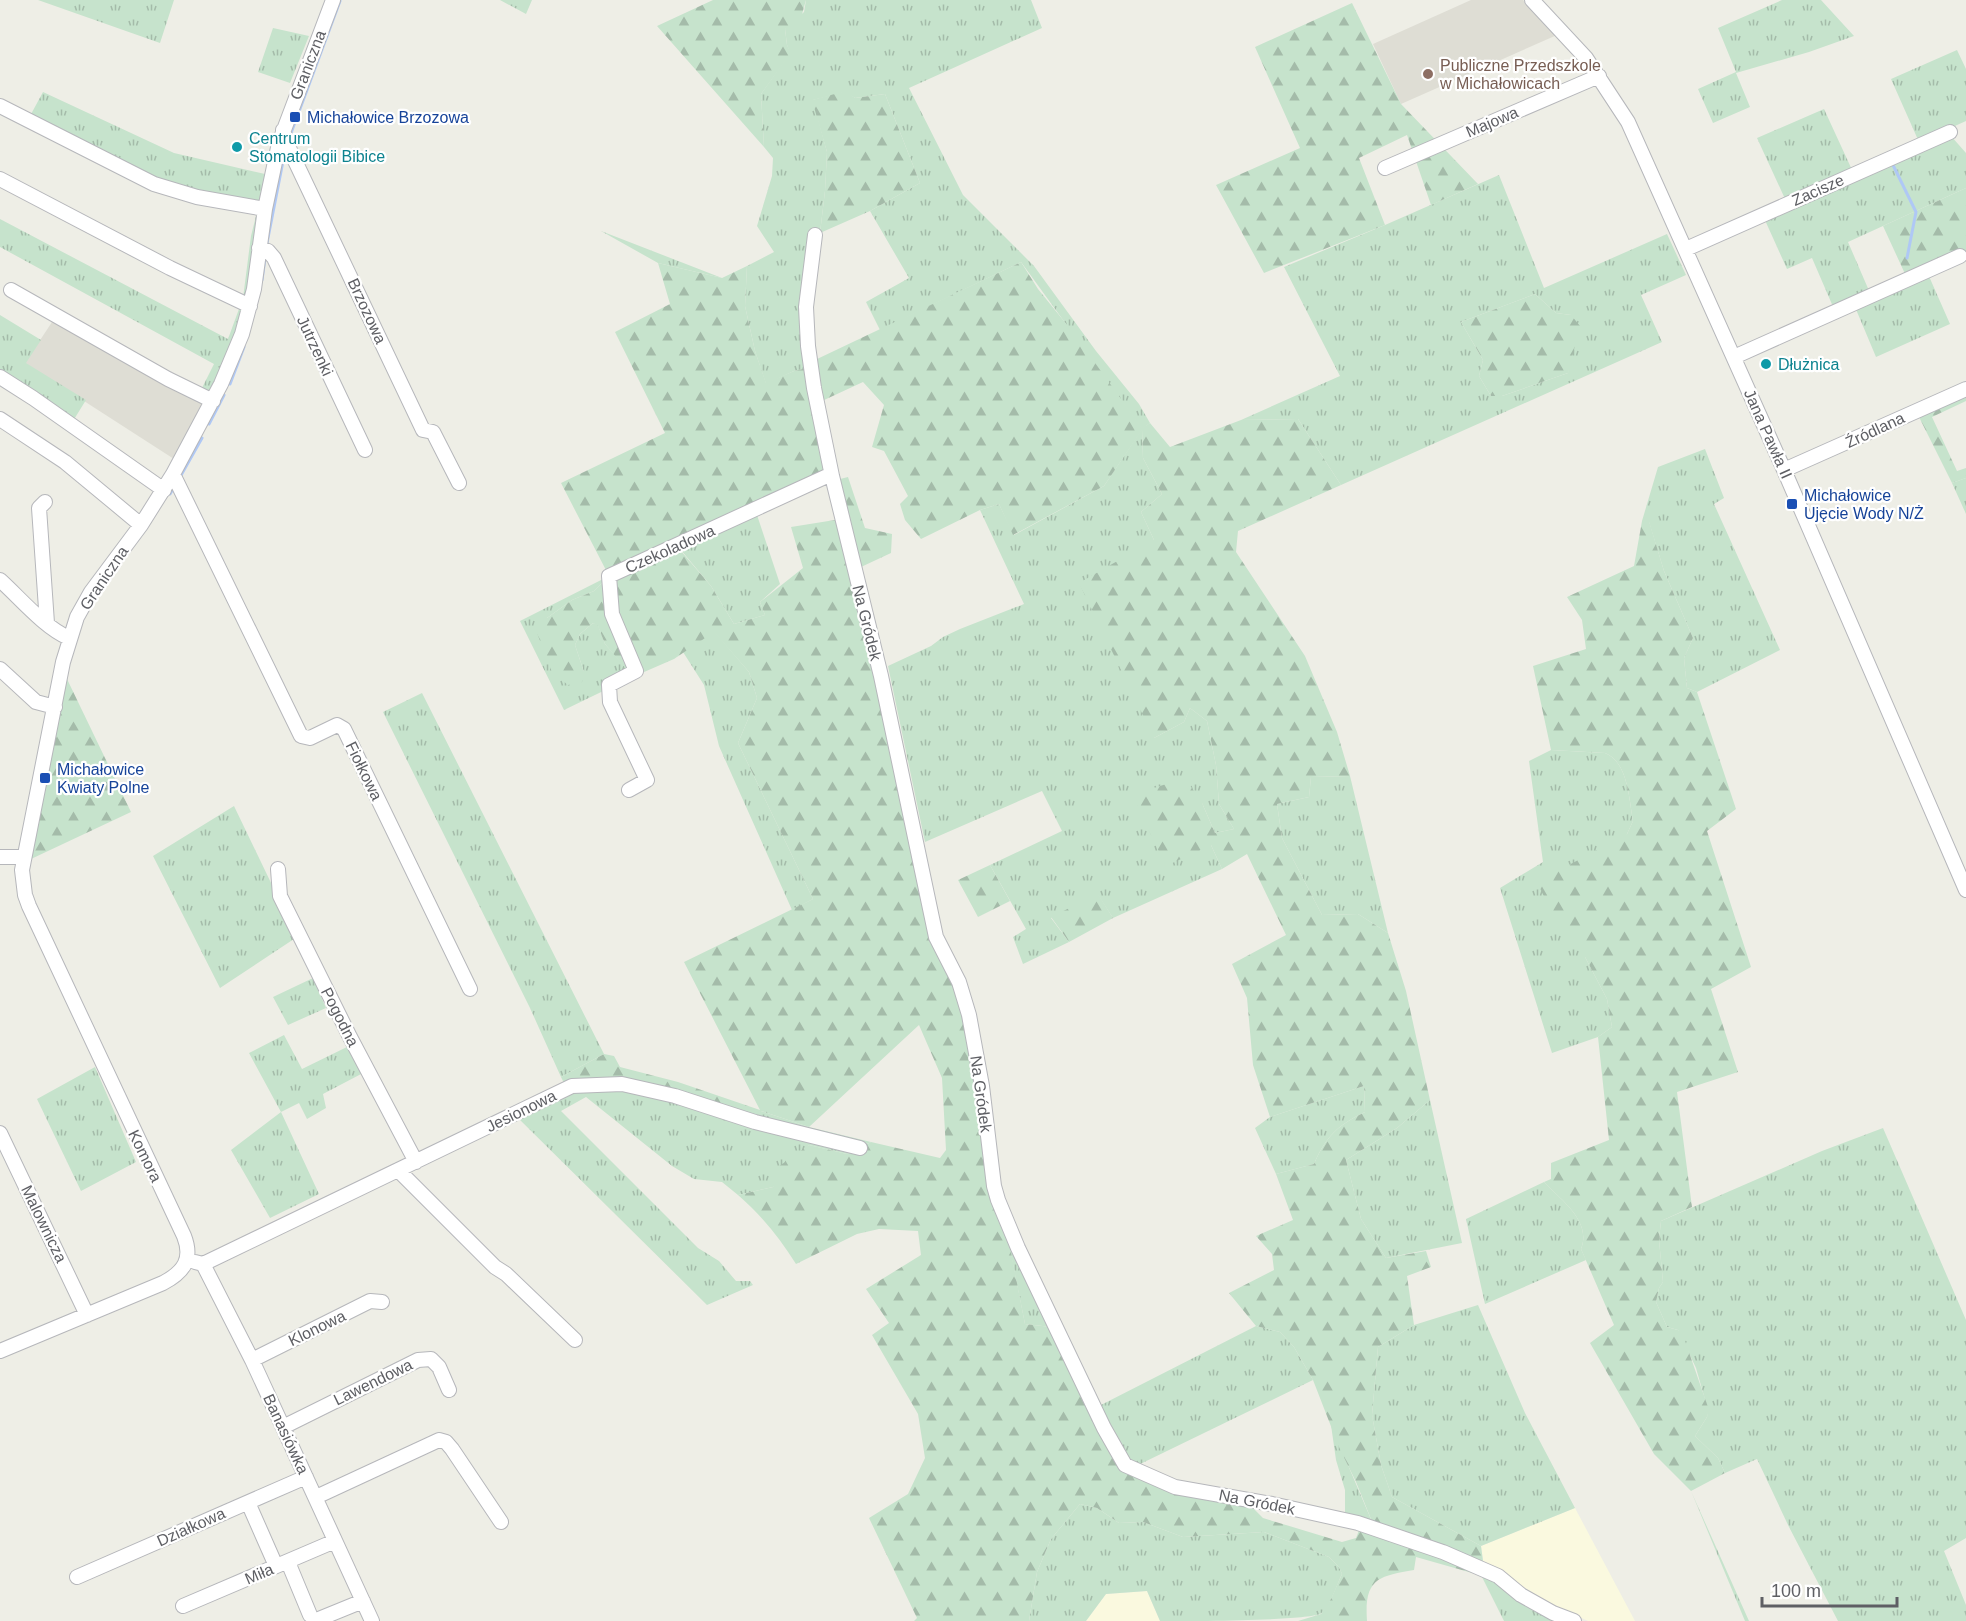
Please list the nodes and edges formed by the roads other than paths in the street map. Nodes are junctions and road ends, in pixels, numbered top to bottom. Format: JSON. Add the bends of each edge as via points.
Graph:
{"nodes":[{"id":1,"x":333,"y":0,"type":"edge"},
{"id":2,"x":1532,"y":0,"type":"edge"},
{"id":3,"x":1599,"y":75,"type":"junction"},
{"id":4,"x":0,"y":106,"type":"edge"},
{"id":5,"x":283,"y":130,"type":"junction"},
{"id":6,"x":1950,"y":132,"type":"dead end"},
{"id":7,"x":1385,"y":168,"type":"dead end"},
{"id":8,"x":0,"y":179,"type":"edge"},
{"id":9,"x":265,"y":209,"type":"junction"},
{"id":10,"x":815,"y":235,"type":"dead end"},
{"id":11,"x":259,"y":248,"type":"junction"},
{"id":12,"x":1686,"y":249,"type":"junction"},
{"id":13,"x":1960,"y":256,"type":"dead end"},
{"id":14,"x":11,"y":290,"type":"dead end"},
{"id":15,"x":250,"y":306,"type":"junction"},
{"id":16,"x":1734,"y":357,"type":"junction"},
{"id":17,"x":0,"y":377,"type":"edge"},
{"id":18,"x":1966,"y":389,"type":"edge"},
{"id":19,"x":213,"y":401,"type":"junction"},
{"id":20,"x":0,"y":419,"type":"edge"},
{"id":21,"x":365,"y":450,"type":"dead end"},
{"id":22,"x":1784,"y":470,"type":"junction"},
{"id":23,"x":173,"y":474,"type":"junction"},
{"id":24,"x":832,"y":476,"type":"junction"},
{"id":25,"x":459,"y":483,"type":"dead end"},
{"id":26,"x":164,"y":489,"type":"junction"},
{"id":27,"x":45,"y":502,"type":"dead end"},
{"id":28,"x":141,"y":525,"type":"junction"},
{"id":29,"x":0,"y":580,"type":"edge"},
{"id":30,"x":46,"y":622,"type":"junction"},
{"id":31,"x":69,"y":638,"type":"junction"},
{"id":32,"x":0,"y":669,"type":"edge"},
{"id":33,"x":55,"y":707,"type":"junction"},
{"id":34,"x":629,"y":790,"type":"dead end"},
{"id":35,"x":0,"y":857,"type":"edge"},
{"id":36,"x":23,"y":857,"type":"junction"},
{"id":37,"x":278,"y":869,"type":"dead end"},
{"id":38,"x":1966,"y":890,"type":"edge"},
{"id":39,"x":470,"y":989,"type":"dead end"},
{"id":40,"x":0,"y":1133,"type":"edge"},
{"id":41,"x":860,"y":1148,"type":"dead end"},
{"id":42,"x":416,"y":1162,"type":"junction"},
{"id":43,"x":398,"y":1170,"type":"junction"},
{"id":44,"x":188,"y":1260,"type":"junction"},
{"id":45,"x":203,"y":1264,"type":"junction"},
{"id":46,"x":382,"y":1302,"type":"dead end"},
{"id":47,"x":87,"y":1315,"type":"junction"},
{"id":48,"x":575,"y":1340,"type":"dead end"},
{"id":49,"x":0,"y":1351,"type":"edge"},
{"id":50,"x":252,"y":1360,"type":"junction"},
{"id":51,"x":449,"y":1390,"type":"dead end"},
{"id":52,"x":283,"y":1427,"type":"junction"},
{"id":53,"x":306,"y":1477,"type":"junction"},
{"id":54,"x":316,"y":1497,"type":"junction"},
{"id":55,"x":250,"y":1507,"type":"dead end"},
{"id":56,"x":501,"y":1522,"type":"dead end"},
{"id":57,"x":334,"y":1541,"type":"junction"},
{"id":58,"x":282,"y":1564,"type":"junction"},
{"id":59,"x":77,"y":1577,"type":"dead end"},
{"id":60,"x":363,"y":1601,"type":"junction"},
{"id":61,"x":183,"y":1606,"type":"dead end"},
{"id":62,"x":312,"y":1618,"type":"edge"},
{"id":63,"x":372,"y":1621,"type":"edge"},
{"id":64,"x":1574,"y":1621,"type":"edge"}],
"edges":[{"from":1,"to":5,"type":"street","name":"Graniczna"},
{"from":2,"to":3,"type":"street","name":"Jana Pawła II"},
{"from":3,"to":7,"type":"street","name":"Majowa"},
{"from":3,"to":12,"type":"street","name":"Jana Pawła II","via":[[1628,122]]},
{"from":4,"to":9,"type":"street","via":[[154,184],[196,197]]},
{"from":5,"to":9,"type":"street","name":"Graniczna"},
{"from":5,"to":25,"type":"street","name":"Brzozowa","via":[[423,430],[433,432]]},
{"from":6,"to":12,"type":"street","name":"Zacisze"},
{"from":8,"to":15,"type":"street"},
{"from":9,"to":11,"type":"street","name":"Graniczna"},
{"from":10,"to":24,"type":"street","name":"Na Gródek","via":[[806,307],[808,346]]},
{"from":11,"to":15,"type":"street","name":"Graniczna"},
{"from":11,"to":21,"type":"street","name":"Jutrzenki","via":[[274,258]]},
{"from":12,"to":16,"type":"street","name":"Jana Pawła II"},
{"from":13,"to":16,"type":"street"},
{"from":14,"to":19,"type":"street"},
{"from":15,"to":19,"type":"street","name":"Graniczna"},
{"from":16,"to":22,"type":"street","name":"Jana Pawła II"},
{"from":17,"to":26,"type":"street"},
{"from":18,"to":22,"type":"street","name":"Źródlana"},
{"from":19,"to":23,"type":"street","name":"Graniczna"},
{"from":20,"to":28,"type":"street","via":[[65,462]]},
{"from":22,"to":38,"type":"street","name":"Jana Pawła II"},
{"from":23,"to":26,"type":"street","name":"Graniczna"},
{"from":23,"to":39,"type":"street","name":"Fiołkowa","via":[[301,736],[310,738],[337,725],[344,729]]},
{"from":24,"to":34,"type":"street","name":"Czekoladowa","via":[[609,576],[612,614],[636,671],[609,685],[610,702],[647,780]]},
{"from":24,"to":64,"type":"street","name":"Na Gródek","via":[[936,937],[959,982],[969,1015],[998,1200],[1125,1465],[1175,1487],[1358,1523],[1433,1548],[1498,1576],[1521,1595]]},
{"from":26,"to":28,"type":"street","name":"Graniczna"},
{"from":27,"to":30,"type":"street","via":[[39,508]]},
{"from":28,"to":31,"type":"street","name":"Graniczna","via":[[91,592]]},
{"from":29,"to":30,"type":"street"},
{"from":30,"to":31,"type":"street"},
{"from":31,"to":33,"type":"street","name":"Graniczna"},
{"from":32,"to":33,"type":"street","via":[[36,702]]},
{"from":33,"to":36,"type":"street","name":"Komora"},
{"from":35,"to":36,"type":"street"},
{"from":36,"to":44,"type":"street","name":"Komora","via":[[22,883],[29,906],[184,1236]]},
{"from":37,"to":42,"type":"street","name":"Pogodna","via":[[280,897]]},
{"from":40,"to":47,"type":"street","name":"Malownicza"},
{"from":41,"to":42,"type":"street","name":"Jesionowa","via":[[622,1084],[572,1086]]},
{"from":42,"to":43,"type":"street","name":"Jesionowa"},
{"from":43,"to":45,"type":"street","name":"Jesionowa"},
{"from":43,"to":48,"type":"street","via":[[495,1268]]},
{"from":44,"to":45,"type":"street"},
{"from":44,"to":47,"type":"street","via":[[175,1277]]},
{"from":45,"to":50,"type":"street","name":"Banasiówka"},
{"from":46,"to":50,"type":"street","name":"Klonowa","via":[[370,1301]]},
{"from":47,"to":49,"type":"street"},
{"from":50,"to":52,"type":"street","name":"Banasiówka"},
{"from":51,"to":52,"type":"street","name":"Lawendowa","via":[[431,1359],[418,1360]]},
{"from":52,"to":53,"type":"street","name":"Banasiówka"},
{"from":53,"to":54,"type":"street","name":"Banasiówka"},
{"from":53,"to":59,"type":"street","name":"Działkowa"},
{"from":54,"to":56,"type":"street","via":[[439,1440],[452,1449]]},
{"from":54,"to":57,"type":"street","name":"Banasiówka"},
{"from":55,"to":58,"type":"street"},
{"from":57,"to":58,"type":"street","name":"Miła"},
{"from":57,"to":60,"type":"street","name":"Banasiówka"},
{"from":58,"to":61,"type":"street","name":"Miła"},
{"from":58,"to":62,"type":"street"},
{"from":60,"to":62,"type":"street"},
{"from":60,"to":63,"type":"street","name":"Banasiówka"}]}
